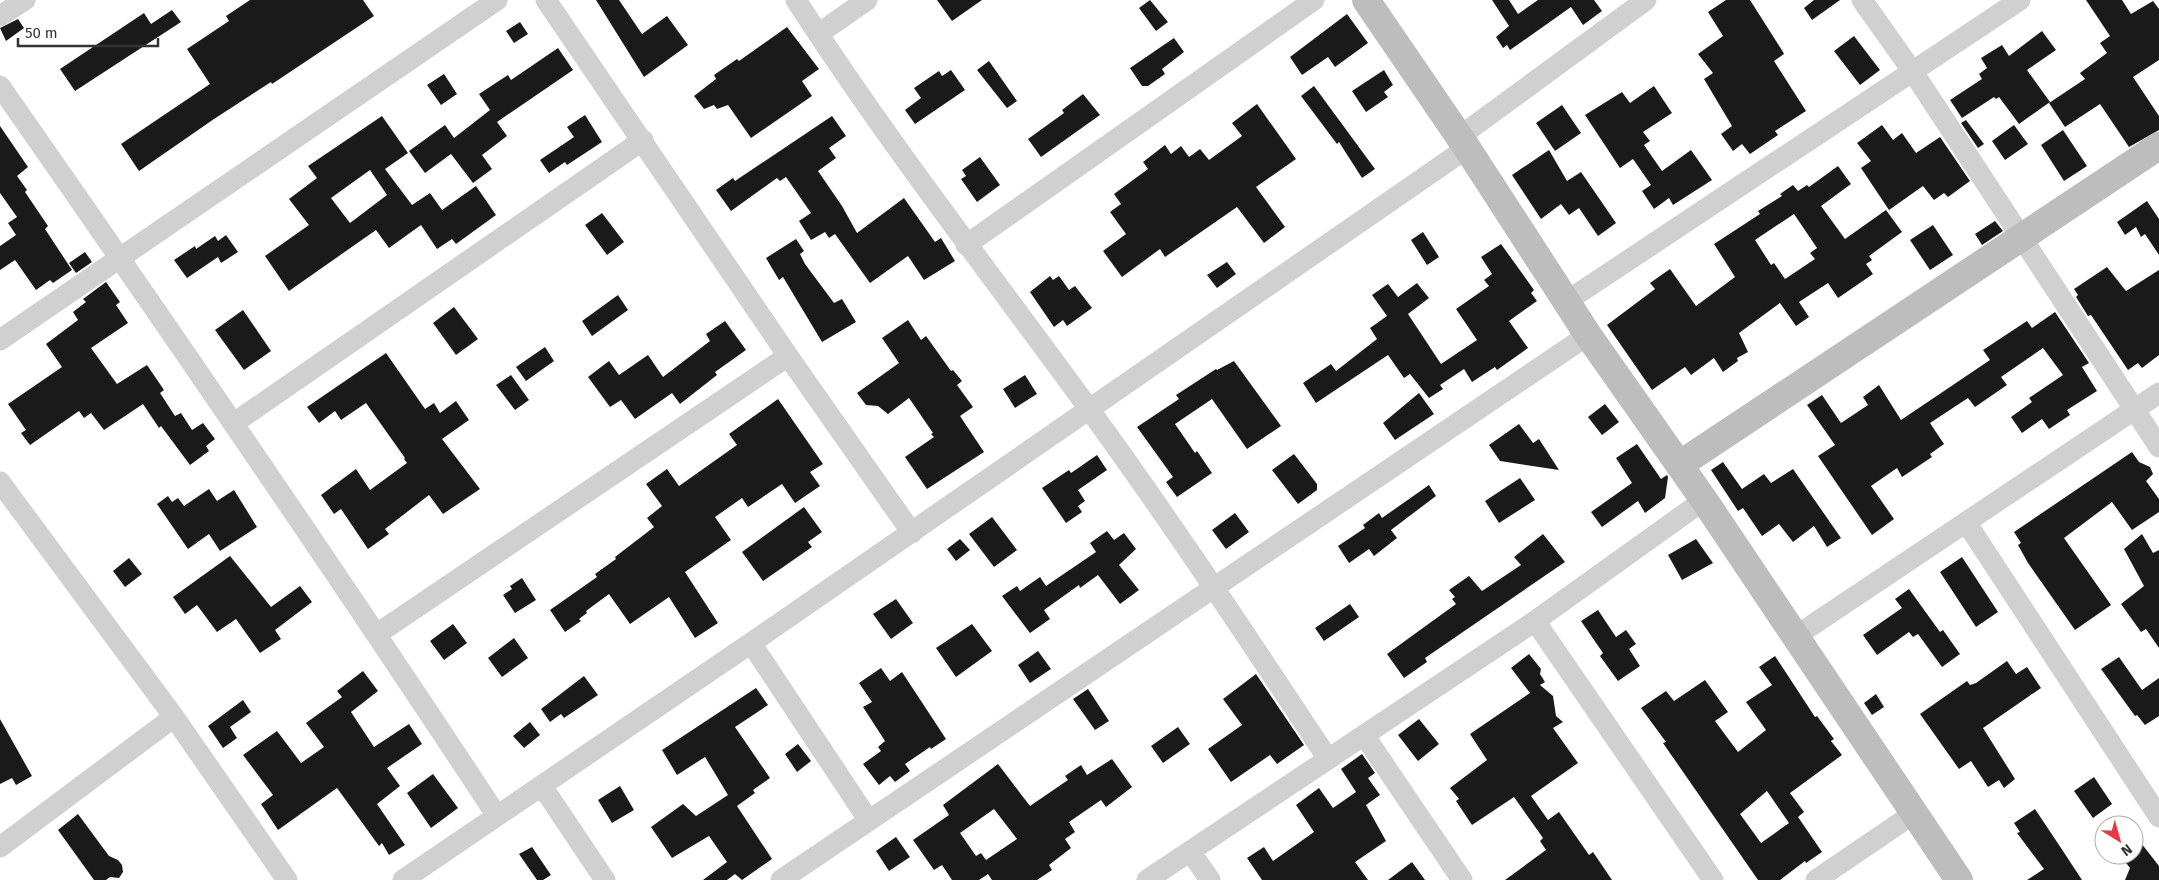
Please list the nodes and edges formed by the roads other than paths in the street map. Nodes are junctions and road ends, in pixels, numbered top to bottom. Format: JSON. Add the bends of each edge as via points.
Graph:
{"nodes":[{"id":1,"x":25,"y":0,"type":"edge"},
{"id":2,"x":497,"y":0,"type":"edge"},
{"id":3,"x":546,"y":0,"type":"edge"},
{"id":4,"x":796,"y":0,"type":"edge"},
{"id":5,"x":868,"y":0,"type":"edge"},
{"id":6,"x":1314,"y":0,"type":"edge"},
{"id":7,"x":1366,"y":0,"type":"edge"},
{"id":8,"x":1646,"y":0,"type":"edge"},
{"id":9,"x":1862,"y":0,"type":"edge"},
{"id":10,"x":2020,"y":0,"type":"edge"},
{"id":11,"x":1620,"y":7,"type":"edge"},
{"id":12,"x":0,"y":16,"type":"edge"},
{"id":13,"x":818,"y":34,"type":"junction"},
{"id":14,"x":1913,"y":72,"type":"junction"},
{"id":15,"x":0,"y":86,"type":"edge"},
{"id":16,"x":643,"y":140,"type":"junction"},
{"id":17,"x":1463,"y":143,"type":"junction"},
{"id":18,"x":2159,"y":146,"type":"edge"},
{"id":19,"x":2022,"y":238,"type":"junction"},
{"id":20,"x":966,"y":245,"type":"junction"},
{"id":21,"x":120,"y":259,"type":"junction"},
{"id":22,"x":1567,"y":301,"type":"junction"},
{"id":23,"x":1588,"y":334,"type":"junction"},
{"id":24,"x":0,"y":340,"type":"edge"},
{"id":25,"x":788,"y":356,"type":"junction"},
{"id":26,"x":2159,"y":393,"type":"edge"},
{"id":27,"x":2134,"y":409,"type":"junction"},
{"id":28,"x":1089,"y":410,"type":"junction"},
{"id":29,"x":234,"y":423,"type":"junction"},
{"id":30,"x":2159,"y":447,"type":"edge"},
{"id":31,"x":1679,"y":465,"type":"junction"},
{"id":32,"x":0,"y":482,"type":"edge"},
{"id":33,"x":1704,"y":500,"type":"junction"},
{"id":34,"x":1966,"y":522,"type":"junction"},
{"id":35,"x":912,"y":533,"type":"junction"},
{"id":36,"x":1214,"y":588,"type":"junction"},
{"id":37,"x":1535,"y":621,"type":"junction"},
{"id":38,"x":377,"y":634,"type":"junction"},
{"id":39,"x":1796,"y":636,"type":"junction"},
{"id":40,"x":751,"y":643,"type":"junction"},
{"id":41,"x":174,"y":717,"type":"junction"},
{"id":42,"x":1364,"y":735,"type":"junction"},
{"id":43,"x":1328,"y":759,"type":"junction"},
{"id":44,"x":542,"y":786,"type":"junction"},
{"id":45,"x":1913,"y":814,"type":"junction"},
{"id":46,"x":497,"y":816,"type":"junction"},
{"id":47,"x":2159,"y":816,"type":"edge"},
{"id":48,"x":869,"y":820,"type":"junction"},
{"id":49,"x":0,"y":847,"type":"edge"},
{"id":50,"x":1190,"y":851,"type":"junction"},
{"id":51,"x":287,"y":880,"type":"edge"},
{"id":52,"x":403,"y":880,"type":"edge"},
{"id":53,"x":605,"y":880,"type":"edge"},
{"id":54,"x":781,"y":880,"type":"edge"},
{"id":55,"x":1147,"y":880,"type":"edge"},
{"id":56,"x":1210,"y":880,"type":"edge"},
{"id":57,"x":1462,"y":880,"type":"edge"},
{"id":58,"x":1713,"y":880,"type":"edge"},
{"id":59,"x":1816,"y":880,"type":"edge"},
{"id":60,"x":1959,"y":880,"type":"edge"}],
"edges":[{"from":1,"to":12,"type":"street"},
{"from":2,"to":21,"type":"street"},
{"from":3,"to":16,"type":"street"},
{"from":4,"to":13,"type":"street"},
{"from":5,"to":13,"type":"street"},
{"from":6,"to":20,"type":"street"},
{"from":7,"to":17,"type":"street"},
{"from":8,"to":11,"type":"street"},
{"from":9,"to":14,"type":"street"},
{"from":10,"to":14,"type":"street"},
{"from":11,"to":17,"type":"street"},
{"from":13,"to":20,"type":"street"},
{"from":14,"to":19,"type":"street"},
{"from":14,"to":22,"type":"street"},
{"from":15,"to":21,"type":"street"},
{"from":16,"to":25,"type":"street"},
{"from":16,"to":29,"type":"street"},
{"from":17,"to":22,"type":"street"},
{"from":17,"to":28,"type":"street"},
{"from":18,"to":19,"type":"street"},
{"from":19,"to":27,"type":"street"},
{"from":19,"to":31,"type":"street"},
{"from":20,"to":28,"type":"street"},
{"from":21,"to":24,"type":"street"},
{"from":21,"to":29,"type":"street"},
{"from":22,"to":23,"type":"street"},
{"from":23,"to":31,"type":"street"},
{"from":23,"to":36,"type":"street"},
{"from":25,"to":35,"type":"street"},
{"from":25,"to":38,"type":"street"},
{"from":26,"to":27,"type":"street"},
{"from":27,"to":30,"type":"street"},
{"from":27,"to":34,"type":"street"},
{"from":28,"to":35,"type":"street"},
{"from":28,"to":36,"type":"street"},
{"from":29,"to":38,"type":"street"},
{"from":31,"to":33,"type":"street"},
{"from":32,"to":41,"type":"street"},
{"from":33,"to":37,"type":"street"},
{"from":33,"to":39,"type":"street"},
{"from":34,"to":39,"type":"street"},
{"from":34,"to":47,"type":"street"},
{"from":35,"to":40,"type":"street"},
{"from":36,"to":43,"type":"street"},
{"from":36,"to":48,"type":"street"},
{"from":37,"to":42,"type":"street"},
{"from":37,"to":58,"type":"street"},
{"from":38,"to":46,"type":"street"},
{"from":39,"to":45,"type":"street"},
{"from":40,"to":44,"type":"street"},
{"from":40,"to":48,"type":"street"},
{"from":41,"to":49,"type":"street"},
{"from":41,"to":51,"type":"street"},
{"from":42,"to":43,"type":"street"},
{"from":42,"to":57,"type":"street"},
{"from":43,"to":50,"type":"street"},
{"from":44,"to":46,"type":"street"},
{"from":44,"to":53,"type":"street"},
{"from":45,"to":59,"type":"street"},
{"from":45,"to":60,"type":"street"},
{"from":46,"to":52,"type":"street"},
{"from":48,"to":54,"type":"street"},
{"from":50,"to":55,"type":"street"},
{"from":50,"to":56,"type":"street"}]}
